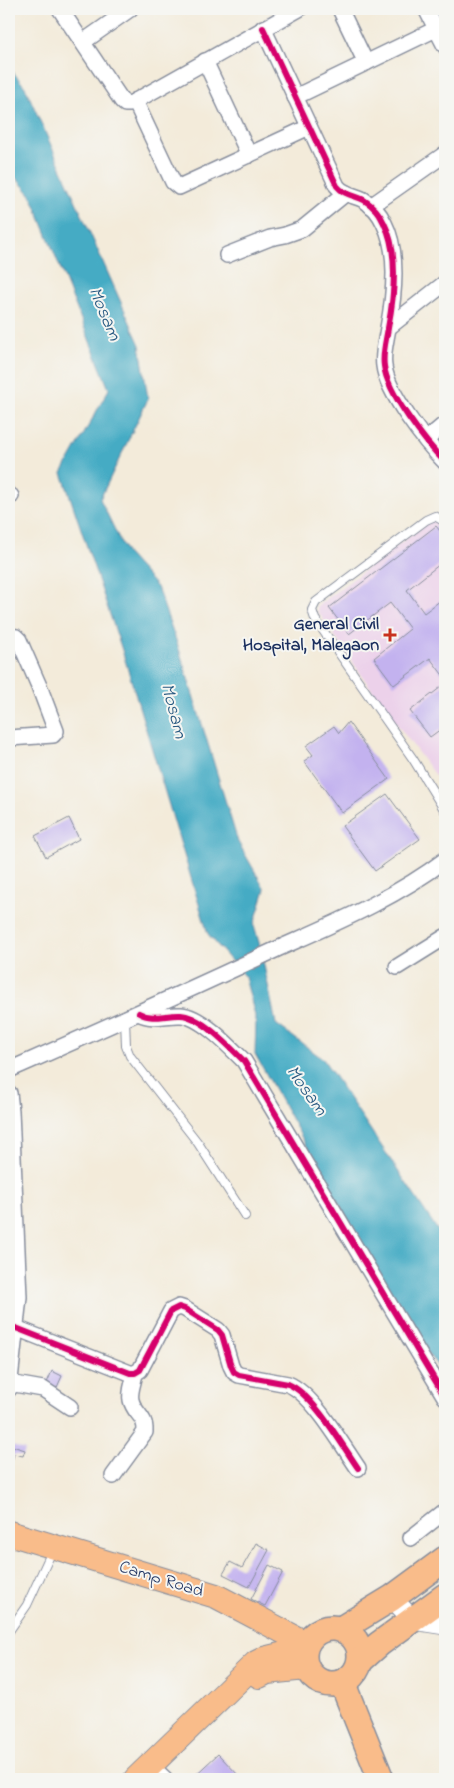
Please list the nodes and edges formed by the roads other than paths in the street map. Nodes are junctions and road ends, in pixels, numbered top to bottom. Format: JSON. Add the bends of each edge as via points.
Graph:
{"nodes":[{"id":1,"x":62,"y":9,"type":"edge"},
{"id":2,"x":130,"y":9,"type":"edge"},
{"id":3,"x":299,"y":9,"type":"edge"},
{"id":4,"x":340,"y":9,"type":"edge"},
{"id":5,"x":426,"y":9,"type":"edge"},
{"id":6,"x":263,"y":28,"type":"junction"},
{"id":7,"x":436,"y":30,"type":"junction"},
{"id":8,"x":83,"y":42,"type":"junction"},
{"id":9,"x":445,"y":45,"type":"edge"},
{"id":10,"x":205,"y":61,"type":"junction"},
{"id":11,"x":366,"y":63,"type":"junction"},
{"id":12,"x":296,"y":97,"type":"junction"},
{"id":13,"x":135,"y":101,"type":"junction"},
{"id":14,"x":310,"y":127,"type":"junction"},
{"id":15,"x":445,"y":154,"type":"edge"},
{"id":16,"x":249,"y":155,"type":"junction"},
{"id":17,"x":346,"y":193,"type":"junction"},
{"id":18,"x":371,"y":206,"type":"junction"},
{"id":19,"x":227,"y":255,"type":"dead end"},
{"id":20,"x":445,"y":283,"type":"edge"},
{"id":21,"x":388,"y":327,"type":"junction"},
{"id":22,"x":445,"y":424,"type":"edge"},
{"id":23,"x":426,"y":440,"type":"junction"},
{"id":24,"x":445,"y":462,"type":"edge"},
{"id":25,"x":445,"y":522,"type":"edge"},
{"id":26,"x":9,"y":641,"type":"edge"},
{"id":27,"x":9,"y":738,"type":"edge"},
{"id":28,"x":445,"y":811,"type":"edge"},
{"id":29,"x":445,"y":860,"type":"edge"},
{"id":30,"x":445,"y":937,"type":"edge"},
{"id":31,"x":397,"y":966,"type":"dead end"},
{"id":32,"x":139,"y":1013,"type":"junction"},
{"id":33,"x":9,"y":1070,"type":"edge"},
{"id":34,"x":9,"y":1093,"type":"edge"},
{"id":35,"x":244,"y":1216,"type":"dead end"},
{"id":36,"x":16,"y":1328,"type":"junction"},
{"id":37,"x":135,"y":1373,"type":"junction"},
{"id":38,"x":9,"y":1378,"type":"edge"},
{"id":39,"x":445,"y":1397,"type":"edge"},
{"id":40,"x":70,"y":1407,"type":"dead end"},
{"id":41,"x":358,"y":1468,"type":"dead end"},
{"id":42,"x":113,"y":1476,"type":"dead end"},
{"id":43,"x":445,"y":1511,"type":"edge"},
{"id":44,"x":9,"y":1533,"type":"edge"},
{"id":45,"x":412,"y":1538,"type":"dead end"},
{"id":46,"x":54,"y":1547,"type":"junction"},
{"id":47,"x":445,"y":1558,"type":"edge"},
{"id":48,"x":445,"y":1596,"type":"edge"},
{"id":49,"x":392,"y":1598,"type":"junction"},
{"id":50,"x":414,"y":1620,"type":"junction"},
{"id":51,"x":445,"y":1626,"type":"edge"},
{"id":52,"x":341,"y":1629,"type":"junction"},
{"id":53,"x":9,"y":1630,"type":"edge"},
{"id":54,"x":306,"y":1654,"type":"junction"},
{"id":55,"x":360,"y":1661,"type":"junction"},
{"id":56,"x":334,"y":1683,"type":"junction"},
{"id":57,"x":153,"y":1775,"type":"edge"},
{"id":58,"x":363,"y":1779,"type":"edge"},
{"id":59,"x":380,"y":1779,"type":"edge"}],
"edges":[{"from":1,"to":8,"type":"street"},
{"from":2,"to":8,"type":"street"},
{"from":3,"to":6,"type":"street"},
{"from":4,"to":11,"type":"street"},
{"from":5,"to":7,"type":"street"},
{"from":6,"to":10,"type":"street"},
{"from":6,"to":12,"type":"street"},
{"from":7,"to":9,"type":"street"},
{"from":7,"to":11,"type":"street"},
{"from":8,"to":13,"type":"street","via":[[122,101],[130,104]]},
{"from":10,"to":13,"type":"street"},
{"from":10,"to":16,"type":"street"},
{"from":11,"to":12,"type":"street"},
{"from":12,"to":14,"type":"street"},
{"from":13,"to":16,"type":"street","via":[[175,186],[182,186]]},
{"from":14,"to":16,"type":"street"},
{"from":14,"to":17,"type":"street","via":[[338,186]]},
{"from":15,"to":18,"type":"street"},
{"from":17,"to":18,"type":"street"},
{"from":17,"to":19,"type":"street","via":[[302,230],[270,238]]},
{"from":18,"to":21,"type":"street","via":[[384,223],[391,247],[394,281]]},
{"from":20,"to":21,"type":"street"},
{"from":21,"to":23,"type":"street","via":[[385,374],[390,387]]},
{"from":22,"to":23,"type":"street"},
{"from":23,"to":24,"type":"street"},
{"from":25,"to":28,"type":"lane","via":[[435,516],[426,520],[316,602],[312,610]]},
{"from":26,"to":27,"type":"street","via":[[16,637],[19,640],[56,732],[54,735]]},
{"from":29,"to":32,"type":"street","via":[[427,874],[364,909]]},
{"from":30,"to":31,"type":"street"},
{"from":32,"to":33,"type":"street"},
{"from":32,"to":35,"type":"lane","via":[[126,1046],[130,1056],[198,1143]]},
{"from":32,"to":39,"type":"street","via":[[149,1018],[169,1014],[196,1019],[244,1061]]},
{"from":34,"to":36,"type":"street","via":[[20,1297]]},
{"from":36,"to":37,"type":"street"},
{"from":36,"to":38,"type":"street"},
{"from":37,"to":41,"type":"street","via":[[140,1370],[171,1311],[179,1307],[185,1309],[222,1335],[234,1372],[288,1384],[305,1396]]},
{"from":37,"to":42,"type":"street","via":[[130,1397],[146,1424],[145,1432]]},
{"from":38,"to":40,"type":"street","via":[[43,1389]]},
{"from":43,"to":45,"type":"street"},
{"from":44,"to":46,"type":"main road","name":"Camp Road"},
{"from":46,"to":53,"type":"lane","via":[[27,1605]]},
{"from":46,"to":54,"type":"main road","name":"Camp Road","via":[[216,1596]]},
{"from":47,"to":49,"type":"highway"},
{"from":48,"to":50,"type":"highway"},
{"from":49,"to":50,"type":"street"},
{"from":49,"to":52,"type":"highway"},
{"from":50,"to":51,"type":"street"},
{"from":50,"to":55,"type":"highway"},
{"from":52,"to":54,"type":"highway","via":[[325,1629],[311,1637]]},
{"from":52,"to":55,"type":"highway","via":[[354,1639]]},
{"from":54,"to":56,"type":"highway","via":[[317,1680]]},
{"from":54,"to":57,"type":"main road","via":[[266,1672],[233,1694]]},
{"from":55,"to":56,"type":"highway","via":[[353,1675]]},
{"from":56,"to":58,"type":"highway"},
{"from":56,"to":59,"type":"highway"}]}
